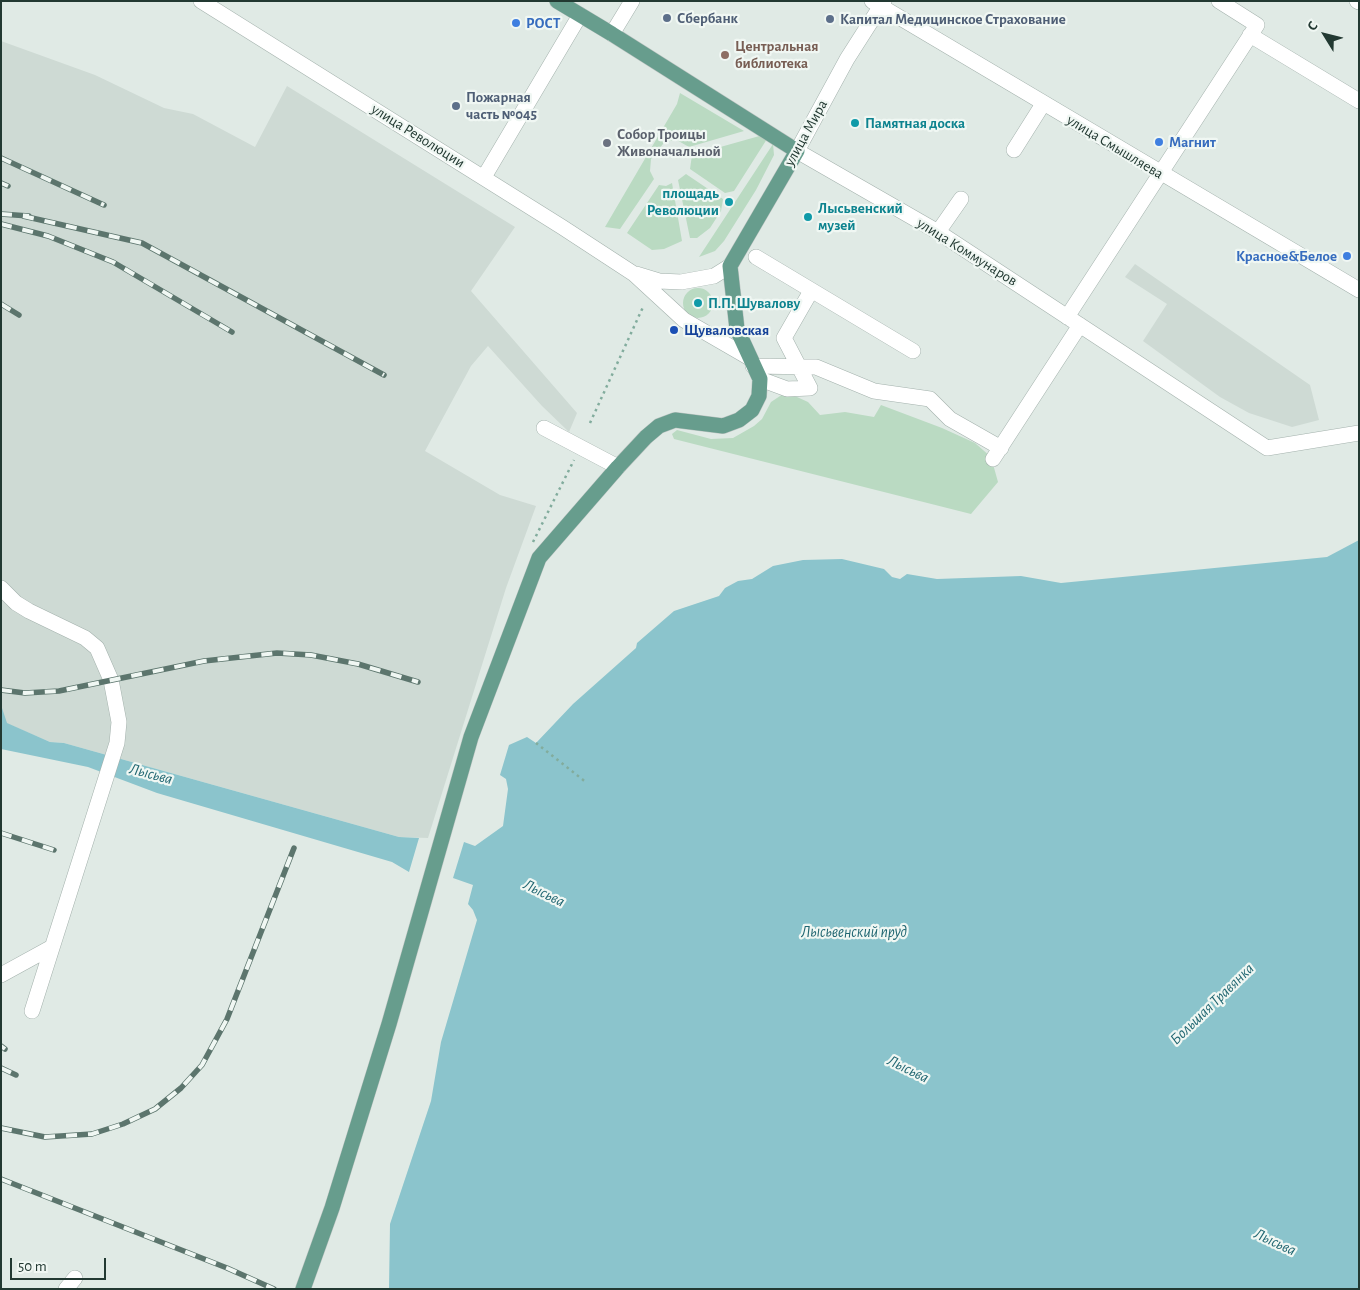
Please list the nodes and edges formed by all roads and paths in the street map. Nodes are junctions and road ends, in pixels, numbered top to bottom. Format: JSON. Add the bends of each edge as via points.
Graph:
{"nodes":[{"id":1,"x":201,"y":1,"type":"edge"},
{"id":2,"x":557,"y":1,"type":"edge"},
{"id":3,"x":632,"y":1,"type":"edge"},
{"id":4,"x":1219,"y":1,"type":"edge"},
{"id":5,"x":879,"y":3,"type":"edge"},
{"id":6,"x":580,"y":15,"type":"junction"},
{"id":7,"x":612,"y":34,"type":"junction"},
{"id":8,"x":1250,"y":35,"type":"junction"},
{"id":9,"x":1359,"y":101,"type":"edge"},
{"id":10,"x":1043,"y":104,"type":"junction"},
{"id":11,"x":1014,"y":150,"type":"dead end"},
{"id":12,"x":797,"y":151,"type":"junction"},
{"id":13,"x":1162,"y":175,"type":"junction"},
{"id":14,"x":484,"y":177,"type":"junction"},
{"id":15,"x":960,"y":198,"type":"dead end"},
{"id":16,"x":938,"y":232,"type":"junction"},
{"id":17,"x":756,"y":257,"type":"dead end"},
{"id":18,"x":730,"y":266,"type":"junction"},
{"id":19,"x":634,"y":274,"type":"junction"},
{"id":20,"x":1359,"y":290,"type":"edge"},
{"id":21,"x":811,"y":291,"type":"junction"},
{"id":22,"x":643,"y":307,"type":"dead end"},
{"id":23,"x":1074,"y":321,"type":"junction"},
{"id":24,"x":913,"y":351,"type":"dead end"},
{"id":25,"x":754,"y":367,"type":"junction"},
{"id":26,"x":798,"y":367,"type":"junction"},
{"id":27,"x":590,"y":423,"type":"dead end"},
{"id":28,"x":544,"y":428,"type":"dead end"},
{"id":29,"x":1359,"y":433,"type":"edge"},
{"id":30,"x":618,"y":467,"type":"junction"},
{"id":31,"x":1,"y":588,"type":"edge"},
{"id":32,"x":536,"y":743,"type":"dead end"},
{"id":33,"x":587,"y":784,"type":"dead end"},
{"id":34,"x":52,"y":947,"type":"junction"},
{"id":35,"x":1,"y":975,"type":"edge"},
{"id":36,"x":32,"y":1011,"type":"dead end"},
{"id":37,"x":304,"y":1289,"type":"edge"}],
"edges":[{"from":1,"to":14,"type":"street","name":"улица Революции"},
{"from":2,"to":6,"type":"main road","name":"улица Коммунаров"},
{"from":3,"to":7,"type":"street"},
{"from":4,"to":8,"type":"street","via":[[1257,25]]},
{"from":5,"to":10,"type":"street","name":"улица Смышляева"},
{"from":5,"to":12,"type":"street","name":"улица Мира"},
{"from":6,"to":7,"type":"main road","name":"улица Коммунаров"},
{"from":6,"to":14,"type":"street"},
{"from":7,"to":12,"type":"main road","name":"улица Коммунаров"},
{"from":8,"to":9,"type":"street"},
{"from":8,"to":13,"type":"street"},
{"from":10,"to":11,"type":"street"},
{"from":10,"to":13,"type":"street","name":"улица Смышляева"},
{"from":12,"to":16,"type":"street","name":"улица Коммунаров"},
{"from":12,"to":18,"type":"main road","name":"улица Мира"},
{"from":13,"to":20,"type":"street","name":"улица Смышляева"},
{"from":13,"to":23,"type":"street"},
{"from":14,"to":19,"type":"street","name":"улица Революции"},
{"from":15,"to":16,"type":"street"},
{"from":16,"to":23,"type":"street","name":"улица Коммунаров"},
{"from":17,"to":21,"type":"street"},
{"from":18,"to":19,"type":"street","via":[[714,276],[681,282],[659,281]]},
{"from":18,"to":25,"type":"main road","via":[[737,329]]},
{"from":19,"to":25,"type":"street","via":[[684,320]]},
{"from":21,"to":24,"type":"street"},
{"from":21,"to":26,"type":"street","via":[[784,338]]},
{"from":22,"to":27,"type":"path"},
{"from":23,"to":26,"type":"street","via":[[997,453],[950,419],[930,399],[874,391],[816,368]]},
{"from":23,"to":29,"type":"street","name":"улица Коммунаров","via":[[1267,448]]},
{"from":25,"to":26,"type":"street"},
{"from":25,"to":26,"type":"street","via":[[787,389],[810,388]]},
{"from":25,"to":30,"type":"main road","via":[[759,396],[752,410],[740,420],[723,426],[675,420],[667,423],[646,437]]},
{"from":28,"to":30,"type":"street"},
{"from":30,"to":37,"type":"main road","via":[[540,558],[471,737],[383,1043]]},
{"from":31,"to":34,"type":"street","via":[[29,611],[85,638],[97,648],[111,680],[119,722],[117,743]]},
{"from":32,"to":33,"type":"path"},
{"from":34,"to":35,"type":"street"},
{"from":34,"to":36,"type":"street"}]}
